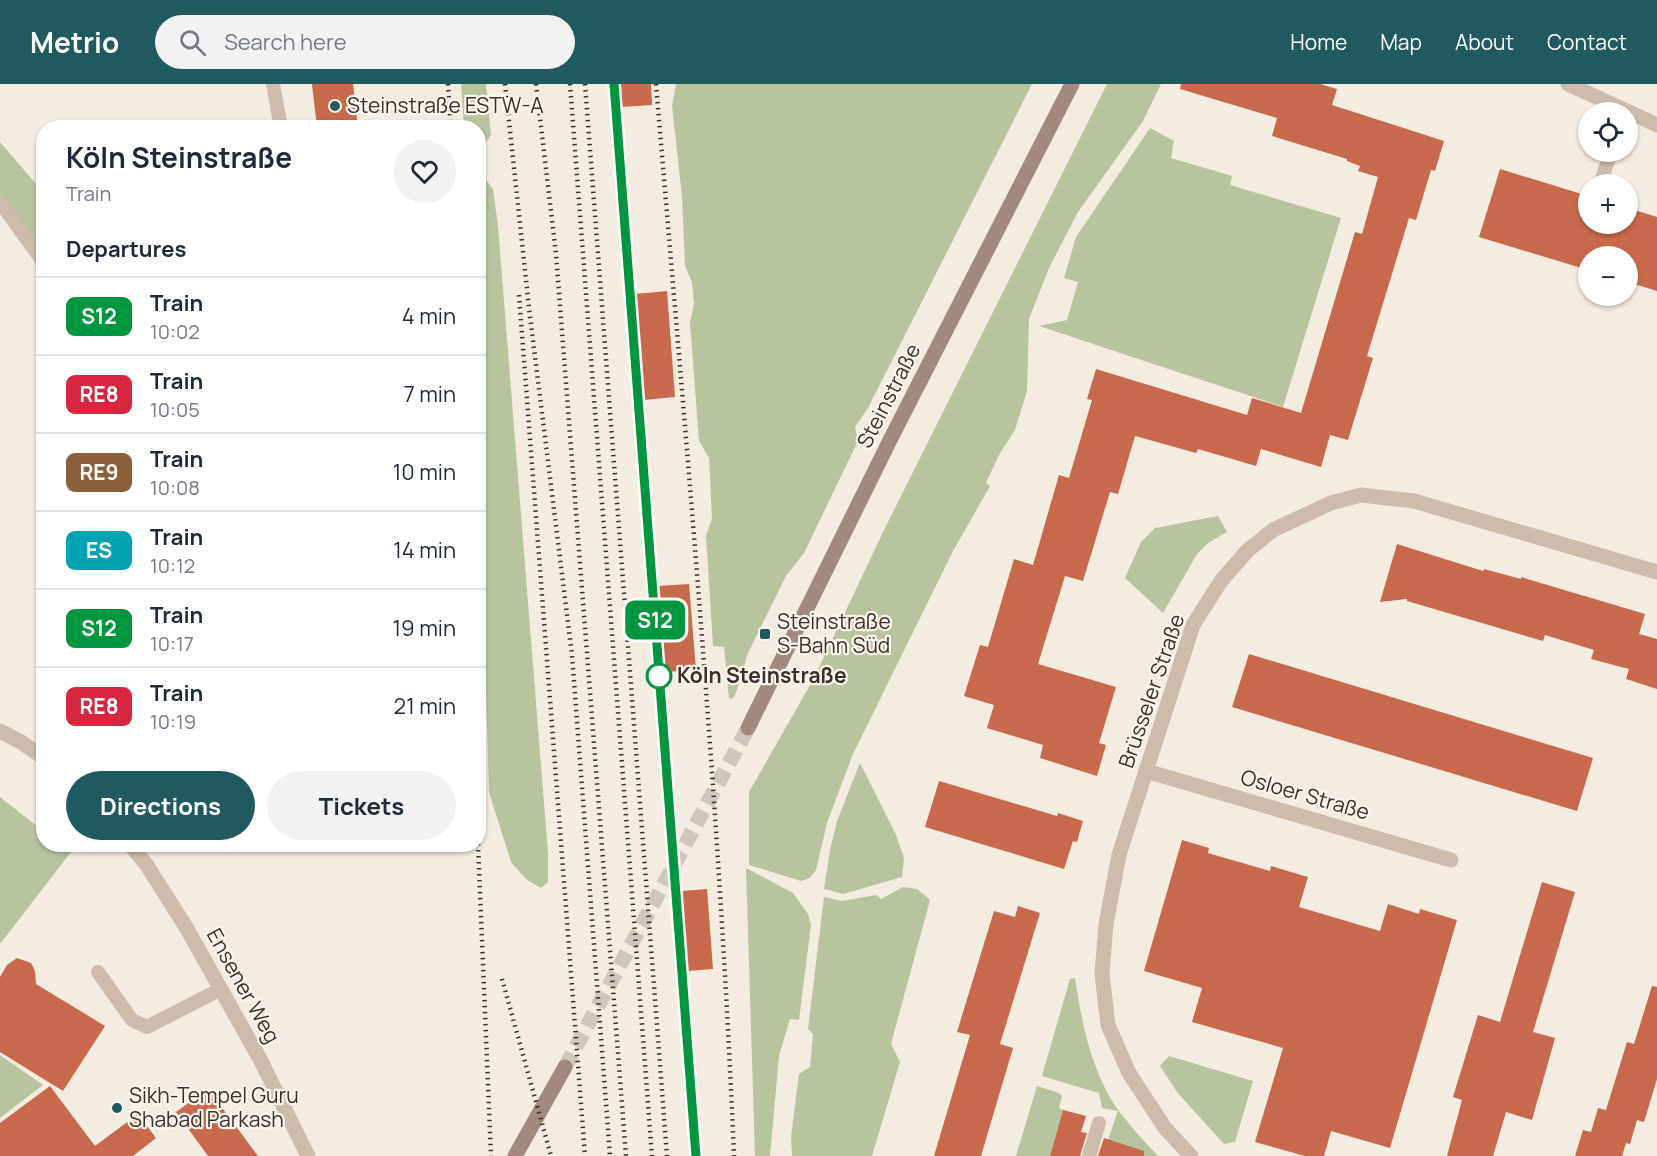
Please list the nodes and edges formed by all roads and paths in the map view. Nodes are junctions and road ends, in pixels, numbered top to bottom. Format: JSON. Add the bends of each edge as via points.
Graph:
{"nodes":[{"id":1,"x":273,"y":84,"type":"edge"},
{"id":2,"x":1072,"y":84,"type":"edge"},
{"id":3,"x":1568,"y":84,"type":"edge"},
{"id":4,"x":1605,"y":102,"type":"edge"},
{"id":5,"x":1638,"y":117,"type":"edge"},
{"id":6,"x":280,"y":120,"type":"edge"},
{"id":7,"x":1657,"y":125,"type":"edge"},
{"id":8,"x":0,"y":202,"type":"edge"},
{"id":9,"x":36,"y":252,"type":"edge"},
{"id":10,"x":1657,"y":572,"type":"edge"},
{"id":11,"x":748,"y":728,"type":"tunnel mouth"},
{"id":12,"x":0,"y":731,"type":"edge"},
{"id":13,"x":36,"y":752,"type":"edge"},
{"id":14,"x":1146,"y":771,"type":"junction"},
{"id":15,"x":136,"y":852,"type":"edge"},
{"id":16,"x":1451,"y":860,"type":"dead end"},
{"id":17,"x":98,"y":972,"type":"dead end"},
{"id":18,"x":220,"y":989,"type":"junction"},
{"id":19,"x":565,"y":1067,"type":"tunnel mouth"},
{"id":20,"x":1099,"y":1123,"type":"dead end"},
{"id":21,"x":308,"y":1156,"type":"edge"},
{"id":22,"x":515,"y":1156,"type":"edge"},
{"id":23,"x":1089,"y":1156,"type":"edge"},
{"id":24,"x":1191,"y":1156,"type":"edge"}],
"edges":[{"from":1,"to":6,"type":"lane"},
{"from":2,"to":11,"type":"main road","name":"Steinstraße"},
{"from":3,"to":4,"type":"street"},
{"from":5,"to":7,"type":"street"},
{"from":8,"to":9,"type":"lane"},
{"from":10,"to":14,"type":"street","name":"Brüsseler Straße","via":[[1414,501],[1361,495],[1331,503],[1273,530],[1246,550],[1221,581],[1193,625]]},
{"from":12,"to":13,"type":"street"},
{"from":14,"to":16,"type":"street","name":"Osloer Straße"},
{"from":14,"to":24,"type":"street","name":"Brüsseler Straße","via":[[1119,855],[1106,924],[1102,974],[1106,1015],[1129,1073],[1165,1128]]},
{"from":15,"to":18,"type":"street","name":"Ensener Weg","via":[[186,927]]},
{"from":17,"to":18,"type":"lane","via":[[132,1020],[147,1027]]},
{"from":18,"to":21,"type":"street","name":"Ensener Weg","via":[[261,1060]]},
{"from":19,"to":22,"type":"main road"},
{"from":20,"to":23,"type":"lane"}]}
